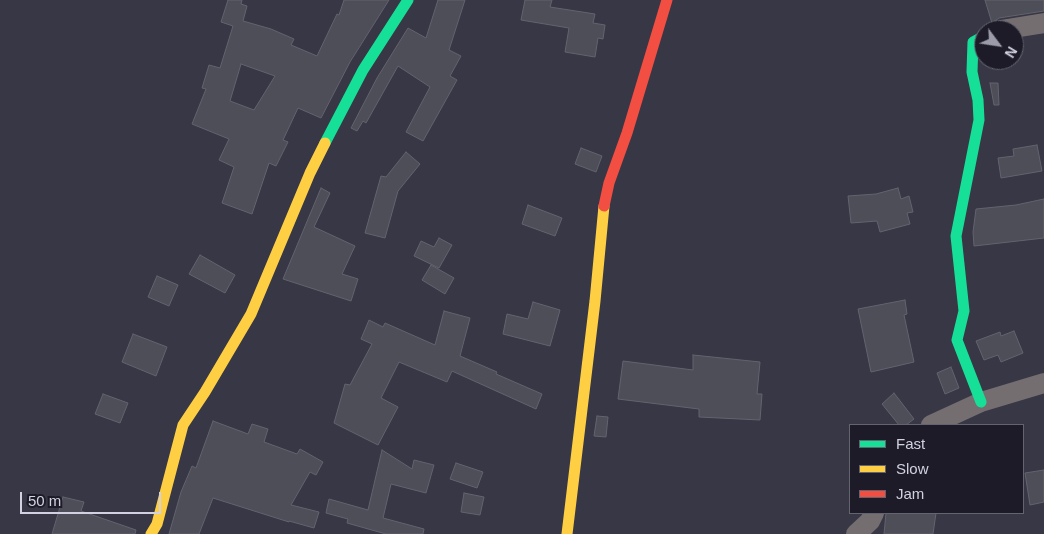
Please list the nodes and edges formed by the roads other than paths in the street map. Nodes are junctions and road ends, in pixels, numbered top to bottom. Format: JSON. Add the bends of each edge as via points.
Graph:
{"nodes":[{"id":1,"x":408,"y":0,"type":"edge"},
{"id":2,"x":667,"y":0,"type":"edge"},
{"id":3,"x":1044,"y":22,"type":"edge"},
{"id":4,"x":1024,"y":26,"type":"edge"},
{"id":5,"x":974,"y":41,"type":"edge"},
{"id":6,"x":1044,"y":383,"type":"edge"},
{"id":7,"x":981,"y":402,"type":"junction"},
{"id":8,"x":933,"y":424,"type":"edge"},
{"id":9,"x":874,"y":514,"type":"edge"},
{"id":10,"x":151,"y":534,"type":"edge"},
{"id":11,"x":567,"y":534,"type":"edge"},
{"id":12,"x":856,"y":534,"type":"edge"}],
"edges":[{"from":1,"to":10,"type":"street","via":[[363,70],[310,173],[251,314],[183,425]]},
{"from":2,"to":11,"type":"street","via":[[609,183],[603,214]]},
{"from":3,"to":4,"type":"street"},
{"from":5,"to":7,"type":"street","via":[[972,72],[979,120],[956,236],[964,311],[957,340]]},
{"from":6,"to":7,"type":"street"},
{"from":7,"to":8,"type":"street"},
{"from":9,"to":12,"type":"street"}]}
